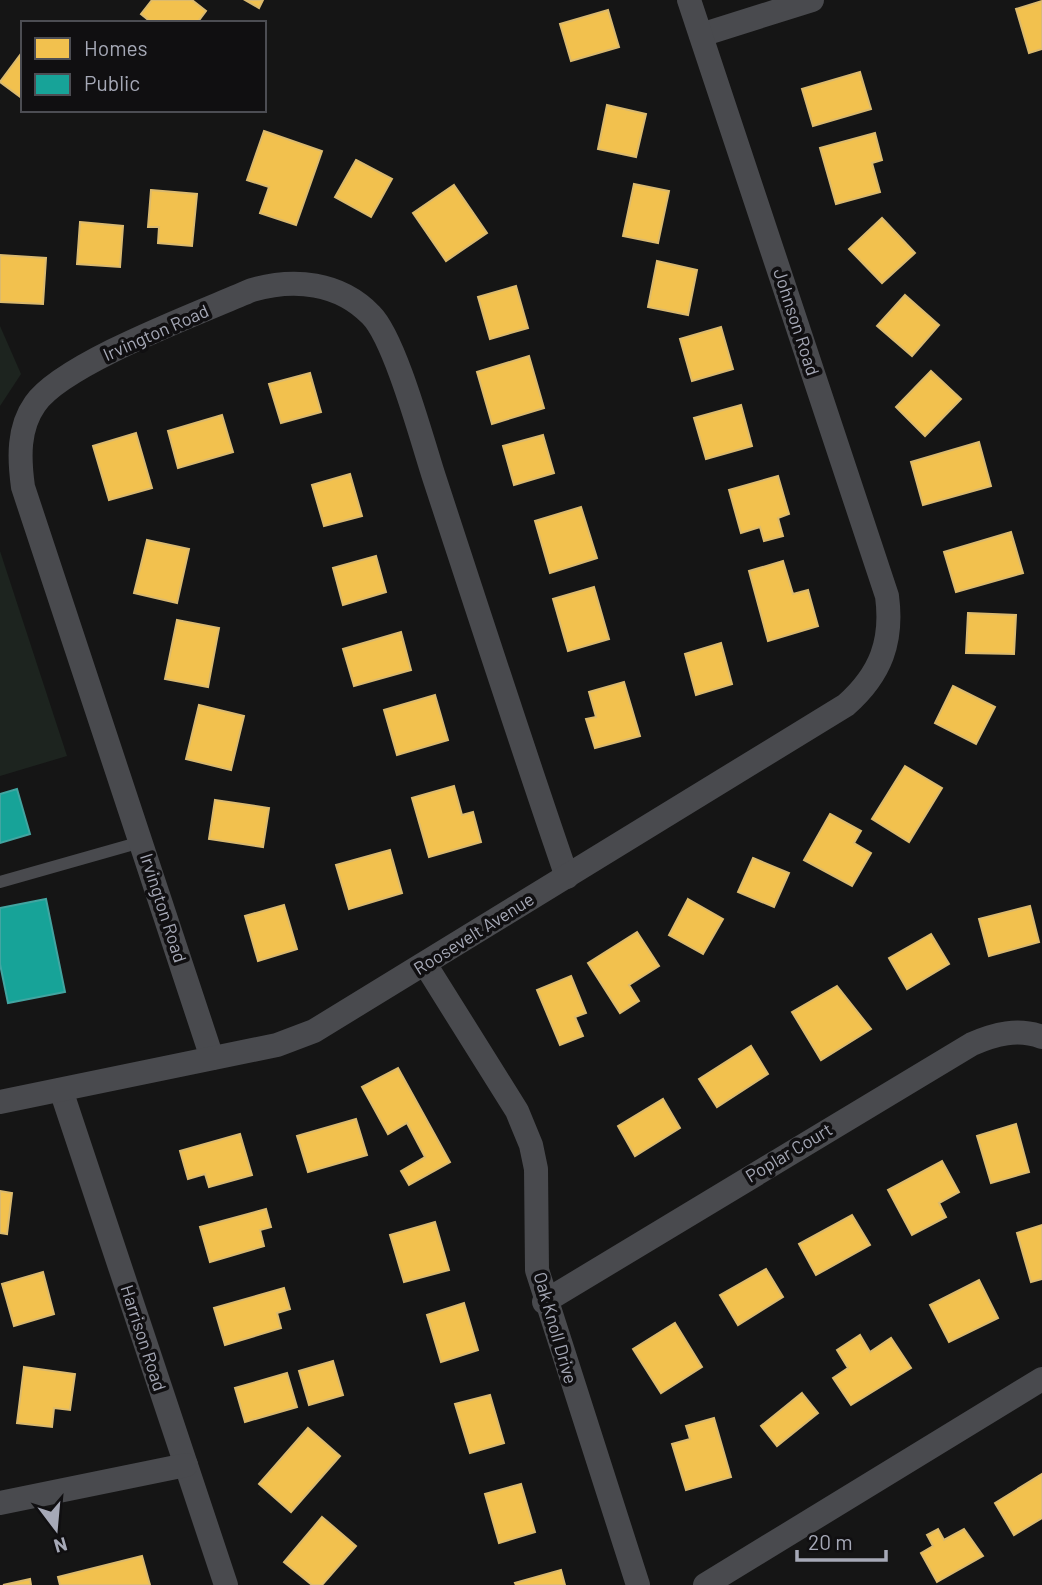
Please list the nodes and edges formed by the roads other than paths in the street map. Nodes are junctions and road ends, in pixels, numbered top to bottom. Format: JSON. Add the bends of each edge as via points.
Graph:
{"nodes":[{"id":1,"x":689,"y":0,"type":"edge"},
{"id":2,"x":812,"y":0,"type":"edge"},
{"id":3,"x":701,"y":35,"type":"junction"},
{"id":4,"x":887,"y":646,"type":"joint"},
{"id":5,"x":141,"y":842,"type":"junction"},
{"id":6,"x":567,"y":877,"type":"junction"},
{"id":7,"x":0,"y":882,"type":"edge"},
{"id":8,"x":425,"y":964,"type":"junction"},
{"id":9,"x":1042,"y":1037,"type":"edge"},
{"id":10,"x":212,"y":1058,"type":"junction"},
{"id":11,"x":61,"y":1090,"type":"junction"},
{"id":12,"x":0,"y":1102,"type":"edge"},
{"id":13,"x":544,"y":1302,"type":"junction"},
{"id":14,"x":1042,"y":1379,"type":"edge"},
{"id":15,"x":186,"y":1465,"type":"junction"},
{"id":16,"x":0,"y":1503,"type":"edge"},
{"id":17,"x":226,"y":1585,"type":"edge"},
{"id":18,"x":638,"y":1585,"type":"edge"},
{"id":19,"x":705,"y":1585,"type":"edge"}],
"edges":[{"from":1,"to":3,"type":"street","name":"Johnson Road"},
{"from":2,"to":3,"type":"street"},
{"from":3,"to":4,"type":"street","name":"Johnson Road","via":[[887,596]]},
{"from":4,"to":6,"type":"street","name":"Roosevelt Avenue","via":[[866,687],[846,705]]},
{"from":5,"to":6,"type":"street","name":"Irvington Road","via":[[23,486],[19,455],[23,432],[44,392],[82,366],[252,290],[302,282],[355,301],[383,333]]},
{"from":5,"to":7,"type":"lane"},
{"from":5,"to":10,"type":"street","name":"Irvington Road"},
{"from":6,"to":8,"type":"street","name":"Roosevelt Avenue"},
{"from":8,"to":10,"type":"street","name":"Roosevelt Avenue","via":[[314,1031],[277,1045]]},
{"from":8,"to":13,"type":"street","name":"Oak Knoll Drive","via":[[517,1111],[531,1145],[536,1169],[537,1270]]},
{"from":9,"to":13,"type":"street","name":"Poplar Court","via":[[1009,1032],[972,1044]]},
{"from":10,"to":11,"type":"street","name":"Roosevelt Avenue"},
{"from":11,"to":12,"type":"street","name":"Roosevelt Avenue"},
{"from":11,"to":15,"type":"street","name":"Harrison Road"},
{"from":13,"to":18,"type":"street","name":"Oak Knoll Drive"},
{"from":14,"to":19,"type":"street"},
{"from":15,"to":16,"type":"street"},
{"from":15,"to":17,"type":"street","name":"Harrison Road"}]}
